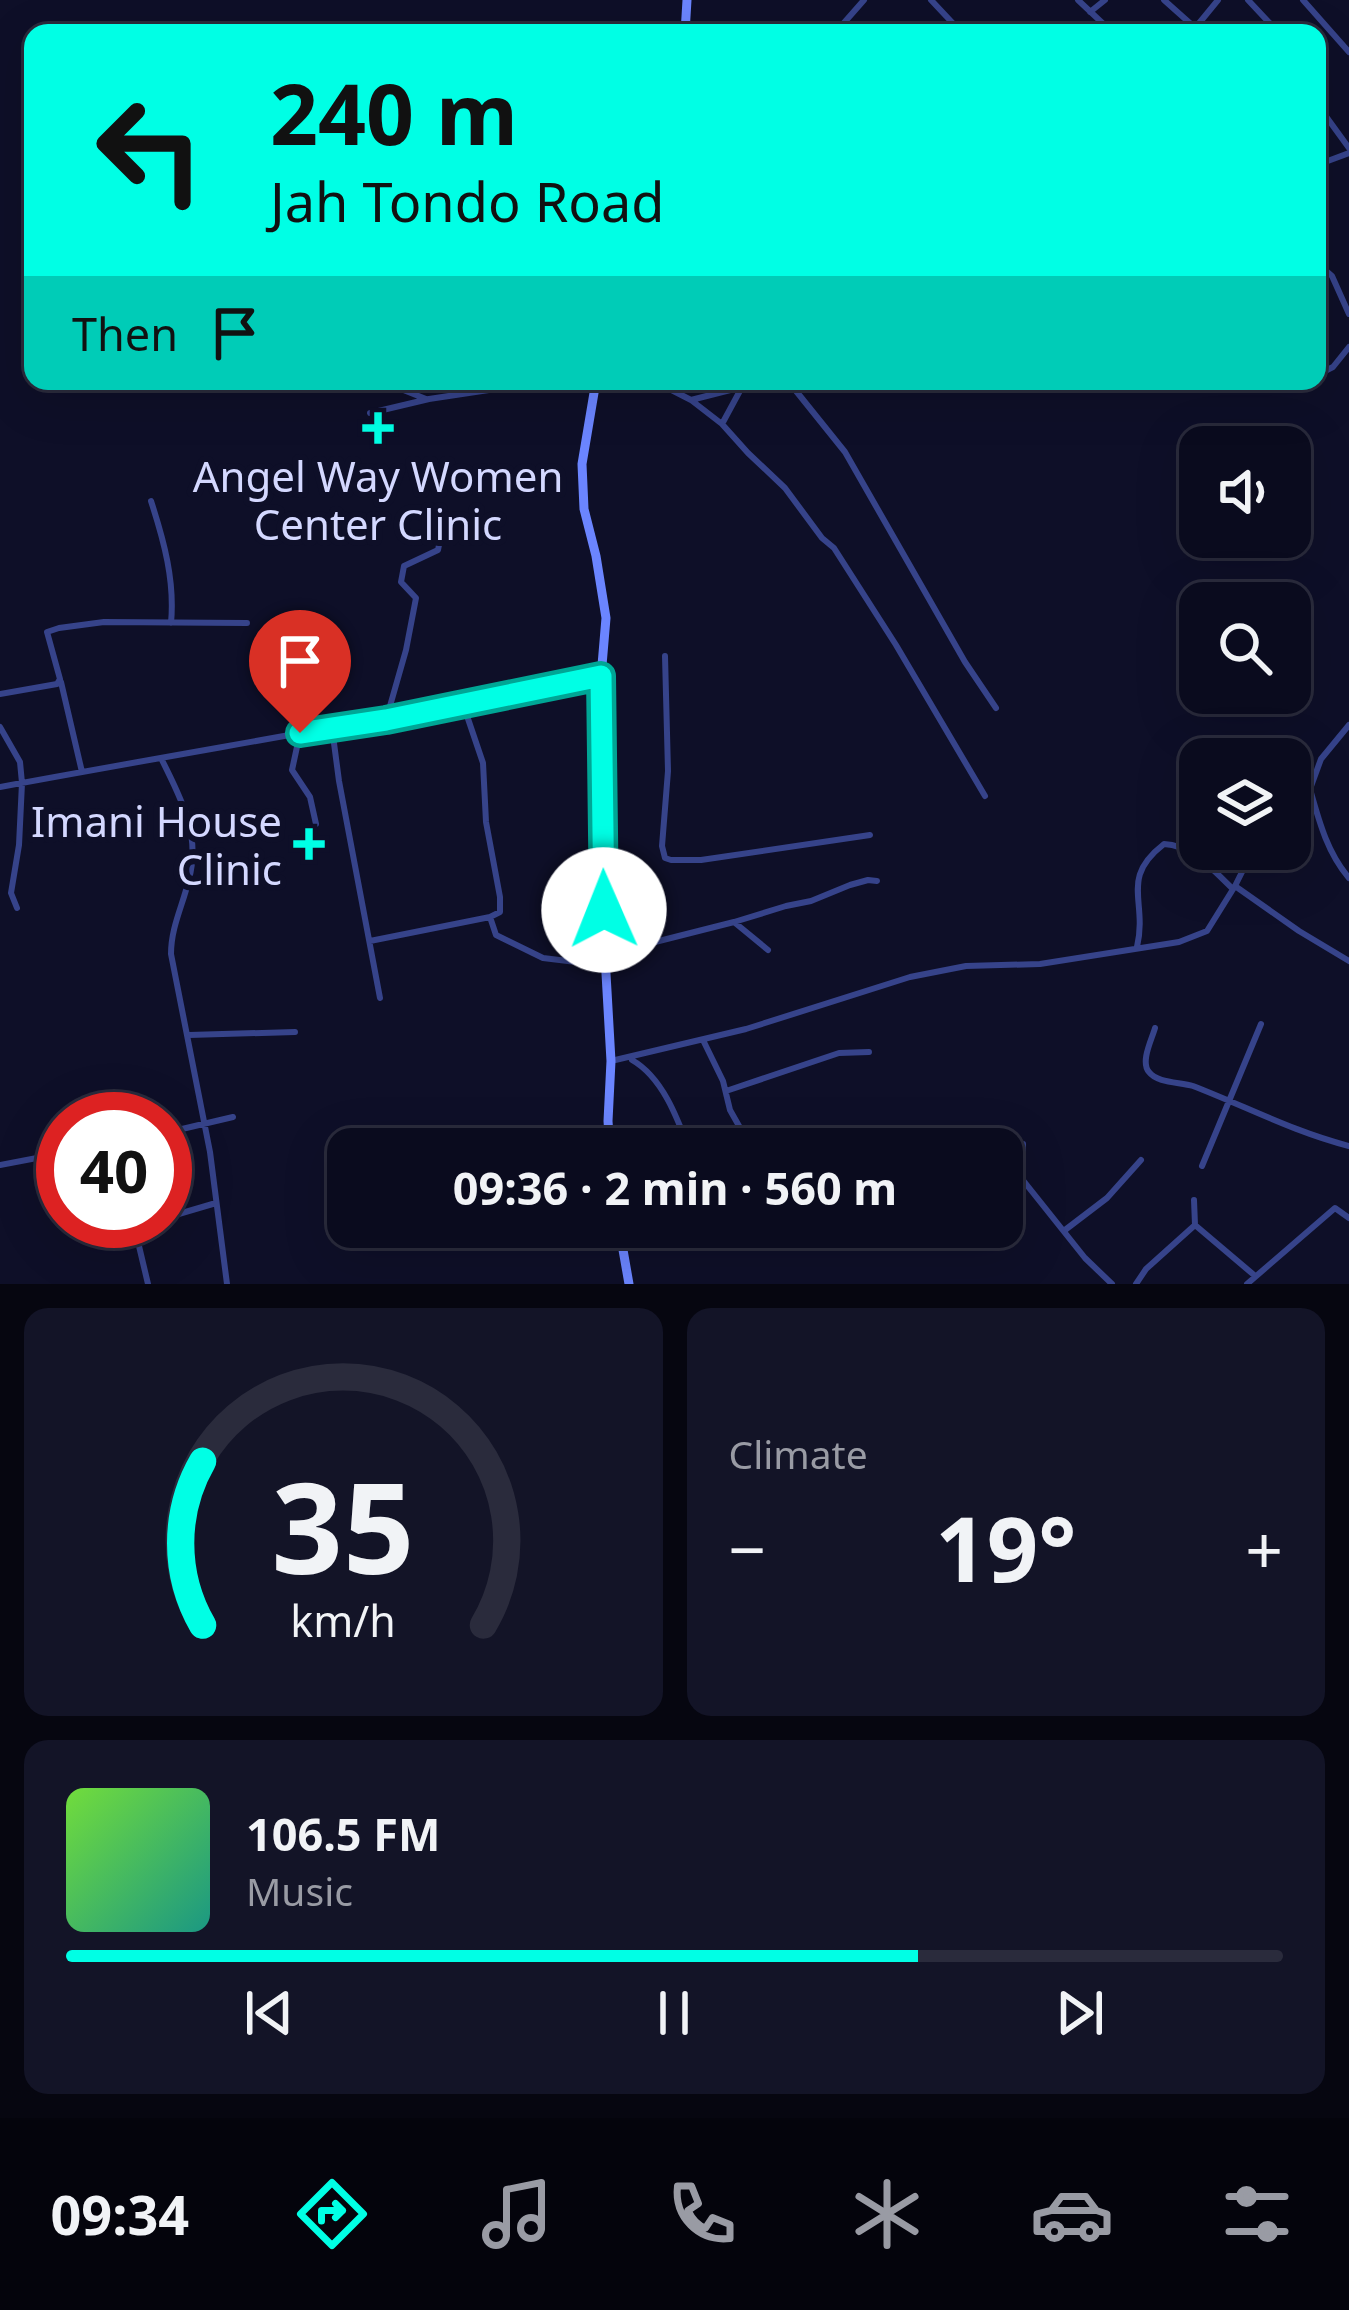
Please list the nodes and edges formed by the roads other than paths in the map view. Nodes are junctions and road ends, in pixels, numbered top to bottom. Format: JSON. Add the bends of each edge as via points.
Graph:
{"nodes":[{"id":1,"x":865,"y":0,"type":"edge"},
{"id":2,"x":931,"y":0,"type":"edge"},
{"id":3,"x":1078,"y":0,"type":"edge"},
{"id":4,"x":1105,"y":0,"type":"edge"},
{"id":5,"x":1164,"y":0,"type":"edge"},
{"id":6,"x":1248,"y":0,"type":"edge"},
{"id":7,"x":1303,"y":0,"type":"edge"},
{"id":8,"x":1090,"y":13,"type":"junction"},
{"id":9,"x":843,"y":24,"type":"edge"},
{"id":10,"x":954,"y":24,"type":"edge"},
{"id":11,"x":1103,"y":24,"type":"edge"},
{"id":12,"x":1189,"y":24,"type":"edge"},
{"id":13,"x":1271,"y":24,"type":"edge"},
{"id":14,"x":1324,"y":24,"type":"edge"},
{"id":15,"x":1326,"y":26,"type":"edge"},
{"id":16,"x":1349,"y":52,"type":"edge"},
{"id":17,"x":1326,"y":117,"type":"edge"},
{"id":18,"x":1349,"y":151,"type":"edge"},
{"id":19,"x":1326,"y":271,"type":"edge"},
{"id":20,"x":1349,"y":314,"type":"edge"},
{"id":21,"x":1349,"y":347,"type":"edge"},
{"id":22,"x":1326,"y":370,"type":"edge"},
{"id":23,"x":404,"y":390,"type":"edge"},
{"id":24,"x":490,"y":390,"type":"edge"},
{"id":25,"x":594,"y":390,"type":"edge"},
{"id":26,"x":672,"y":390,"type":"edge"},
{"id":27,"x":725,"y":390,"type":"edge"},
{"id":28,"x":742,"y":390,"type":"edge"},
{"id":29,"x":795,"y":390,"type":"edge"},
{"id":30,"x":429,"y":400,"type":"junction"},
{"id":31,"x":691,"y":400,"type":"junction"},
{"id":32,"x":370,"y":412,"type":"dead end"},
{"id":33,"x":722,"y":424,"type":"junction"},
{"id":34,"x":151,"y":501,"type":"dead end"},
{"id":35,"x":440,"y":540,"type":"dead end"},
{"id":36,"x":170,"y":623,"type":"junction"},
{"id":37,"x":247,"y":623,"type":"dead end"},
{"id":38,"x":665,"y":656,"type":"dead end"},
{"id":39,"x":601,"y":676,"type":"junction"},
{"id":40,"x":60,"y":679,"type":"junction"},
{"id":41,"x":0,"y":694,"type":"edge"},
{"id":42,"x":463,"y":704,"type":"junction"},
{"id":43,"x":996,"y":708,"type":"dead end"},
{"id":44,"x":386,"y":720,"type":"junction"},
{"id":45,"x":1349,"y":725,"type":"edge"},
{"id":46,"x":0,"y":727,"type":"edge"},
{"id":47,"x":332,"y":728,"type":"junction"},
{"id":48,"x":300,"y":733,"type":"junction"},
{"id":49,"x":162,"y":760,"type":"junction"},
{"id":50,"x":82,"y":772,"type":"junction"},
{"id":51,"x":22,"y":783,"type":"junction"},
{"id":52,"x":1311,"y":786,"type":"edge"},
{"id":53,"x":0,"y":788,"type":"edge"},
{"id":54,"x":1311,"y":793,"type":"edge"},
{"id":55,"x":985,"y":796,"type":"dead end"},
{"id":56,"x":316,"y":824,"type":"dead end"},
{"id":57,"x":869,"y":836,"type":"dead end"},
{"id":58,"x":1243,"y":870,"type":"edge"},
{"id":59,"x":1349,"y":878,"type":"edge"},
{"id":60,"x":0,"y":880,"type":"edge"},
{"id":61,"x":13,"y":881,"type":"junction"},
{"id":62,"x":877,"y":881,"type":"dead end"},
{"id":63,"x":1234,"y":888,"type":"junction"},
{"id":64,"x":17,"y":908,"type":"dead end"},
{"id":65,"x":490,"y":916,"type":"junction"},
{"id":66,"x":734,"y":922,"type":"junction"},
{"id":67,"x":370,"y":941,"type":"junction"},
{"id":68,"x":1137,"y":947,"type":"junction"},
{"id":69,"x":768,"y":950,"type":"dead end"},
{"id":70,"x":604,"y":956,"type":"junction"},
{"id":71,"x":1349,"y":962,"type":"edge"},
{"id":72,"x":380,"y":998,"type":"dead end"},
{"id":73,"x":1262,"y":1024,"type":"dead end"},
{"id":74,"x":1155,"y":1028,"type":"dead end"},
{"id":75,"x":295,"y":1032,"type":"dead end"},
{"id":76,"x":189,"y":1035,"type":"junction"},
{"id":77,"x":703,"y":1040,"type":"junction"},
{"id":78,"x":869,"y":1052,"type":"dead end"},
{"id":79,"x":628,"y":1058,"type":"junction"},
{"id":80,"x":611,"y":1061,"type":"junction"},
{"id":81,"x":726,"y":1091,"type":"junction"},
{"id":82,"x":1227,"y":1101,"type":"junction"},
{"id":83,"x":233,"y":1117,"type":"dead end"},
{"id":84,"x":204,"y":1124,"type":"junction"},
{"id":85,"x":192,"y":1127,"type":"edge"},
{"id":86,"x":608,"y":1128,"type":"edge"},
{"id":87,"x":680,"y":1128,"type":"edge"},
{"id":88,"x":740,"y":1128,"type":"edge"},
{"id":89,"x":1349,"y":1146,"type":"edge"},
{"id":90,"x":36,"y":1158,"type":"edge"},
{"id":91,"x":1141,"y":1160,"type":"dead end"},
{"id":92,"x":0,"y":1165,"type":"edge"},
{"id":93,"x":1202,"y":1166,"type":"dead end"},
{"id":94,"x":1023,"y":1180,"type":"edge"},
{"id":95,"x":1194,"y":1200,"type":"dead end"},
{"id":96,"x":216,"y":1203,"type":"junction"},
{"id":97,"x":192,"y":1210,"type":"edge"},
{"id":98,"x":1349,"y":1218,"type":"edge"},
{"id":99,"x":1195,"y":1225,"type":"junction"},
{"id":100,"x":1065,"y":1230,"type":"junction"},
{"id":101,"x":139,"y":1248,"type":"edge"},
{"id":102,"x":623,"y":1248,"type":"edge"},
{"id":103,"x":1254,"y":1275,"type":"junction"},
{"id":104,"x":148,"y":1284,"type":"edge"},
{"id":105,"x":227,"y":1284,"type":"edge"},
{"id":106,"x":629,"y":1284,"type":"edge"},
{"id":107,"x":1112,"y":1284,"type":"edge"},
{"id":108,"x":1136,"y":1284,"type":"edge"},
{"id":109,"x":1247,"y":1284,"type":"edge"}],
"edges":[{"from":1,"to":9,"type":"street"},
{"from":2,"to":10,"type":"street"},
{"from":3,"to":8,"type":"street"},
{"from":4,"to":8,"type":"street"},
{"from":5,"to":12,"type":"street"},
{"from":6,"to":13,"type":"street"},
{"from":7,"to":14,"type":"street"},
{"from":8,"to":11,"type":"street"},
{"from":15,"to":16,"type":"street"},
{"from":17,"to":18,"type":"street"},
{"from":19,"to":20,"type":"street"},
{"from":21,"to":22,"type":"street"},
{"from":23,"to":30,"type":"street"},
{"from":24,"to":30,"type":"street"},
{"from":25,"to":39,"type":"street","via":[[582,464],[606,618]]},
{"from":26,"to":31,"type":"street"},
{"from":27,"to":31,"type":"street"},
{"from":28,"to":33,"type":"street"},
{"from":29,"to":43,"type":"street","via":[[845,452]]},
{"from":30,"to":32,"type":"street"},
{"from":31,"to":33,"type":"street"},
{"from":33,"to":55,"type":"street","via":[[842,559]]},
{"from":34,"to":36,"type":"street","via":[[165,544]]},
{"from":35,"to":44,"type":"street","via":[[438,550],[404,566],[400,582],[416,598]]},
{"from":36,"to":37,"type":"street"},
{"from":36,"to":40,"type":"street","via":[[47,632]]},
{"from":38,"to":57,"type":"street","via":[[664,858]]},
{"from":39,"to":42,"type":"street"},
{"from":39,"to":70,"type":"street"},
{"from":40,"to":41,"type":"street"},
{"from":40,"to":50,"type":"street"},
{"from":42,"to":44,"type":"street"},
{"from":42,"to":65,"type":"street","via":[[482,763],[500,897],[500,912]]},
{"from":44,"to":47,"type":"street"},
{"from":45,"to":52,"type":"street"},
{"from":46,"to":51,"type":"street"},
{"from":47,"to":48,"type":"street"},
{"from":47,"to":67,"type":"street"},
{"from":48,"to":49,"type":"street"},
{"from":48,"to":56,"type":"street","via":[[292,770]]},
{"from":49,"to":50,"type":"street"},
{"from":49,"to":76,"type":"street","via":[[194,841],[171,938]]},
{"from":50,"to":51,"type":"street"},
{"from":51,"to":53,"type":"street"},
{"from":51,"to":61,"type":"street"},
{"from":54,"to":59,"type":"street"},
{"from":58,"to":63,"type":"street"},
{"from":60,"to":61,"type":"street"},
{"from":61,"to":64,"type":"street"},
{"from":62,"to":66,"type":"street"},
{"from":63,"to":68,"type":"street","via":[[1207,931]]},
{"from":63,"to":68,"type":"street","via":[[1177,845],[1164,844],[1138,876]]},
{"from":63,"to":71,"type":"street"},
{"from":65,"to":67,"type":"street"},
{"from":65,"to":70,"type":"street","via":[[496,934],[543,958]]},
{"from":66,"to":69,"type":"street"},
{"from":66,"to":70,"type":"street"},
{"from":67,"to":72,"type":"street"},
{"from":68,"to":77,"type":"street","via":[[910,977]]},
{"from":70,"to":80,"type":"street"},
{"from":73,"to":82,"type":"street"},
{"from":74,"to":82,"type":"street","via":[[1148,1072]]},
{"from":75,"to":76,"type":"street"},
{"from":76,"to":84,"type":"street"},
{"from":77,"to":79,"type":"street"},
{"from":77,"to":81,"type":"street"},
{"from":78,"to":81,"type":"street","via":[[839,1053]]},
{"from":79,"to":80,"type":"street"},
{"from":79,"to":87,"type":"street","via":[[645,1068]]},
{"from":80,"to":86,"type":"street"},
{"from":81,"to":88,"type":"street"},
{"from":82,"to":89,"type":"street"},
{"from":82,"to":93,"type":"street"},
{"from":83,"to":84,"type":"street"},
{"from":84,"to":85,"type":"street"},
{"from":84,"to":96,"type":"street"},
{"from":90,"to":92,"type":"street"},
{"from":91,"to":100,"type":"street"},
{"from":94,"to":100,"type":"street"},
{"from":95,"to":99,"type":"street"},
{"from":96,"to":97,"type":"street"},
{"from":96,"to":105,"type":"street"},
{"from":98,"to":103,"type":"street","via":[[1335,1208]]},
{"from":99,"to":103,"type":"street"},
{"from":99,"to":108,"type":"street"},
{"from":100,"to":107,"type":"street"},
{"from":101,"to":104,"type":"street"},
{"from":102,"to":106,"type":"street"},
{"from":103,"to":109,"type":"street"}]}
